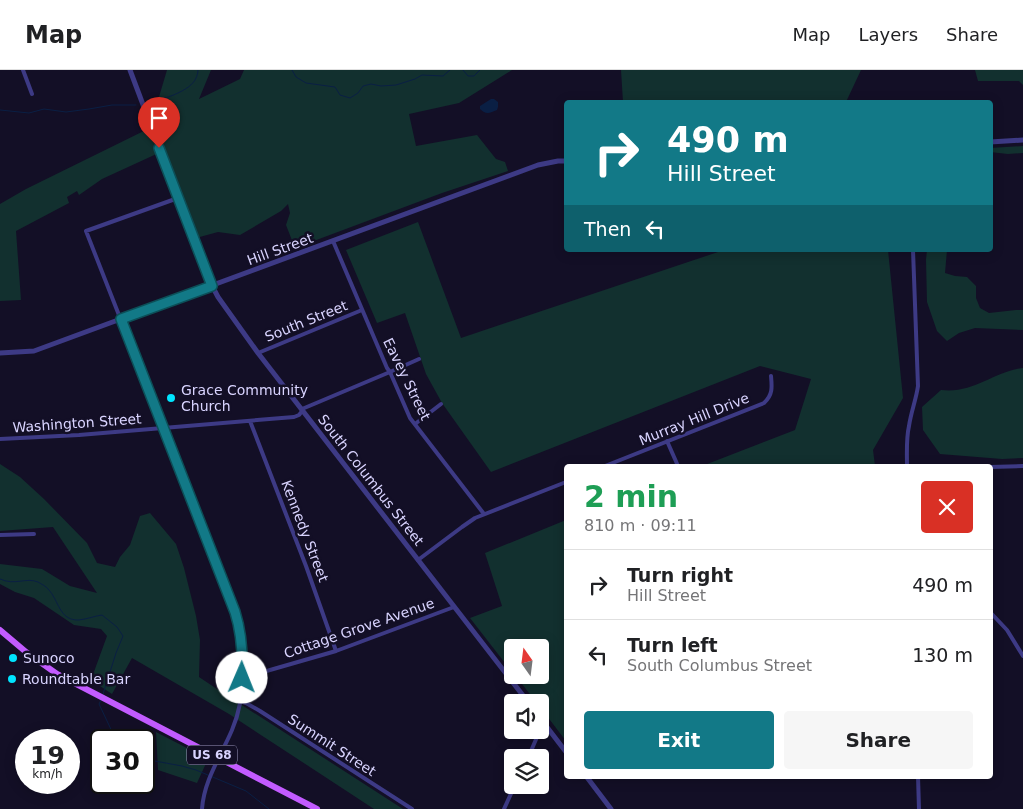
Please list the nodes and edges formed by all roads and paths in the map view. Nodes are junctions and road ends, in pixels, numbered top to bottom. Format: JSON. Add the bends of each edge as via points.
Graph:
{"nodes":[{"id":1,"x":23,"y":70,"type":"edge"},
{"id":2,"x":130,"y":70,"type":"edge"},
{"id":3,"x":32,"y":94,"type":"dead end"},
{"id":4,"x":1023,"y":140,"type":"edge"},
{"id":5,"x":993,"y":142,"type":"edge"},
{"id":6,"x":564,"y":161,"type":"edge"},
{"id":7,"x":178,"y":198,"type":"junction"},
{"id":8,"x":333,"y":241,"type":"junction"},
{"id":9,"x":913,"y":252,"type":"edge"},
{"id":10,"x":212,"y":286,"type":"junction"},
{"id":11,"x":362,"y":310,"type":"junction"},
{"id":12,"x":121,"y":319,"type":"junction"},
{"id":13,"x":258,"y":353,"type":"junction"},
{"id":14,"x":0,"y":354,"type":"edge"},
{"id":15,"x":419,"y":359,"type":"dead end"},
{"id":16,"x":390,"y":372,"type":"junction"},
{"id":17,"x":771,"y":376,"type":"dead end"},
{"id":18,"x":441,"y":404,"type":"dead end"},
{"id":19,"x":303,"y":410,"type":"junction"},
{"id":20,"x":250,"y":421,"type":"junction"},
{"id":21,"x":415,"y":424,"type":"junction"},
{"id":22,"x":164,"y":429,"type":"junction"},
{"id":23,"x":0,"y":439,"type":"edge"},
{"id":24,"x":668,"y":441,"type":"junction"},
{"id":25,"x":610,"y":464,"type":"edge"},
{"id":26,"x":677,"y":464,"type":"edge"},
{"id":27,"x":907,"y":464,"type":"edge"},
{"id":28,"x":1023,"y":466,"type":"edge"},
{"id":29,"x":993,"y":467,"type":"edge"},
{"id":30,"x":564,"y":483,"type":"edge"},
{"id":31,"x":484,"y":514,"type":"junction"},
{"id":32,"x":34,"y":534,"type":"dead end"},
{"id":33,"x":0,"y":535,"type":"edge"},
{"id":34,"x":418,"y":560,"type":"junction"},
{"id":35,"x":454,"y":607,"type":"junction"},
{"id":36,"x":993,"y":615,"type":"edge"},
{"id":37,"x":0,"y":630,"type":"edge"},
{"id":38,"x":336,"y":651,"type":"junction"},
{"id":39,"x":1023,"y":656,"type":"edge"},
{"id":40,"x":242,"y":678,"type":"junction"},
{"id":41,"x":522,"y":694,"type":"edge"},
{"id":42,"x":240,"y":701,"type":"junction"},
{"id":43,"x":549,"y":730,"type":"edge"},
{"id":44,"x":564,"y":749,"type":"edge"},
{"id":45,"x":219,"y":759,"type":"junction"},
{"id":46,"x":588,"y":779,"type":"edge"},
{"id":47,"x":918,"y":779,"type":"edge"},
{"id":48,"x":511,"y":794,"type":"edge"},
{"id":49,"x":202,"y":809,"type":"edge"},
{"id":50,"x":317,"y":809,"type":"edge"},
{"id":51,"x":412,"y":809,"type":"edge"},
{"id":52,"x":504,"y":809,"type":"edge"},
{"id":53,"x":611,"y":809,"type":"edge"},
{"id":54,"x":919,"y":809,"type":"edge"}],
"edges":[{"from":1,"to":3,"type":"street"},
{"from":2,"to":7,"type":"street","name":"South Columbus Street"},
{"from":4,"to":5,"type":"street"},
{"from":6,"to":8,"type":"street","name":"Hill Street","via":[[538,165]]},
{"from":7,"to":10,"type":"street","name":"South Columbus Street"},
{"from":7,"to":12,"type":"street","via":[[86,231]]},
{"from":8,"to":10,"type":"street","name":"Hill Street"},
{"from":8,"to":11,"type":"street","name":"Eavey Street"},
{"from":9,"to":27,"type":"street","via":[[918,386],[907,437]]},
{"from":10,"to":12,"type":"street","name":"Hill Street"},
{"from":10,"to":13,"type":"street","name":"South Columbus Street"},
{"from":11,"to":13,"type":"street","name":"South Street"},
{"from":11,"to":16,"type":"street","name":"Eavey Street"},
{"from":12,"to":14,"type":"street","name":"Hill Street","via":[[34,351]]},
{"from":12,"to":22,"type":"street"},
{"from":13,"to":19,"type":"street","name":"South Columbus Street"},
{"from":15,"to":16,"type":"street","name":"Washington Street"},
{"from":16,"to":19,"type":"street","name":"Washington Street"},
{"from":16,"to":21,"type":"street","name":"Eavey Street"},
{"from":17,"to":24,"type":"street","name":"Murray Hill Drive","via":[[771,393],[764,403]]},
{"from":18,"to":21,"type":"street"},
{"from":19,"to":20,"type":"street","name":"Washington Street","via":[[294,417]]},
{"from":19,"to":34,"type":"street","name":"South Columbus Street"},
{"from":20,"to":22,"type":"street","name":"Washington Street"},
{"from":20,"to":38,"type":"street","name":"Kennedy Street"},
{"from":21,"to":31,"type":"street","name":"Eavey Street"},
{"from":22,"to":23,"type":"street","name":"Washington Street"},
{"from":22,"to":40,"type":"street","via":[[237,619],[242,644]]},
{"from":24,"to":25,"type":"street","name":"Murray Hill Drive"},
{"from":24,"to":26,"type":"street"},
{"from":28,"to":29,"type":"street"},
{"from":30,"to":31,"type":"street"},
{"from":31,"to":34,"type":"street"},
{"from":32,"to":33,"type":"street"},
{"from":34,"to":35,"type":"street","name":"South Columbus Street"},
{"from":35,"to":38,"type":"street","name":"Cottage Grove Avenue"},
{"from":35,"to":41,"type":"street","name":"South Columbus Street"},
{"from":36,"to":39,"type":"street","via":[[1007,630]]},
{"from":37,"to":45,"type":"main road","number":"US 68","via":[[49,669]]},
{"from":38,"to":40,"type":"street","name":"Cottage Grove Avenue"},
{"from":40,"to":42,"type":"street"},
{"from":42,"to":45,"type":"street","via":[[235,723]]},
{"from":42,"to":51,"type":"street","name":"Summit Street"},
{"from":43,"to":44,"type":"street"},
{"from":45,"to":49,"type":"street","via":[[204,793]]},
{"from":45,"to":50,"type":"main road","number":"US 68"},
{"from":46,"to":53,"type":"street"},
{"from":47,"to":54,"type":"street"},
{"from":48,"to":52,"type":"street"}]}
